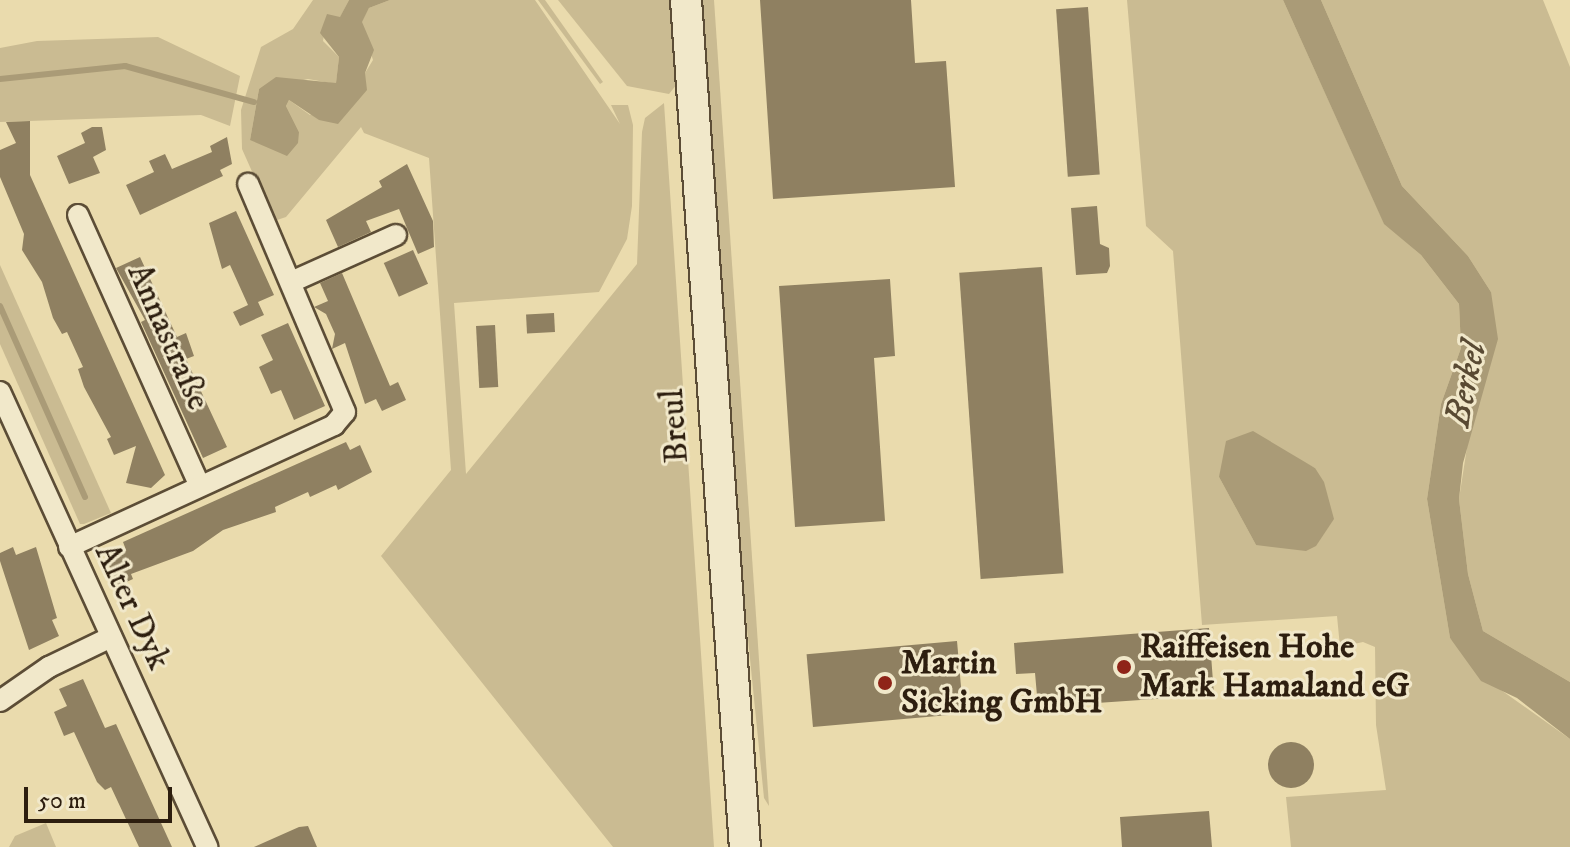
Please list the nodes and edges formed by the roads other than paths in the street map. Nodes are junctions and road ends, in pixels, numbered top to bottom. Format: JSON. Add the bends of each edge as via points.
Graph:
{"nodes":[{"id":1,"x":686,"y":0,"type":"edge"},
{"id":2,"x":248,"y":184,"type":"dead end"},
{"id":3,"x":78,"y":215,"type":"dead end"},
{"id":4,"x":396,"y":235,"type":"dead end"},
{"id":5,"x":291,"y":282,"type":"junction"},
{"id":6,"x":3,"y":405,"type":"edge"},
{"id":7,"x":200,"y":486,"type":"junction"},
{"id":8,"x":69,"y":547,"type":"junction"},
{"id":9,"x":111,"y":637,"type":"junction"},
{"id":10,"x":0,"y":701,"type":"edge"},
{"id":11,"x":207,"y":847,"type":"edge"},
{"id":12,"x":745,"y":847,"type":"edge"}],
"edges":[{"from":1,"to":12,"type":"main road","name":"Breul"},
{"from":2,"to":5,"type":"street"},
{"from":3,"to":7,"type":"street","name":"Annastraße"},
{"from":4,"to":5,"type":"street"},
{"from":5,"to":7,"type":"street","via":[[345,412],[334,425]]},
{"from":6,"to":8,"type":"street","name":"Alter Dyk"},
{"from":7,"to":8,"type":"street"},
{"from":8,"to":9,"type":"street","name":"Alter Dyk"},
{"from":9,"to":10,"type":"street","via":[[49,667]]},
{"from":9,"to":11,"type":"street","name":"Alter Dyk"}]}
